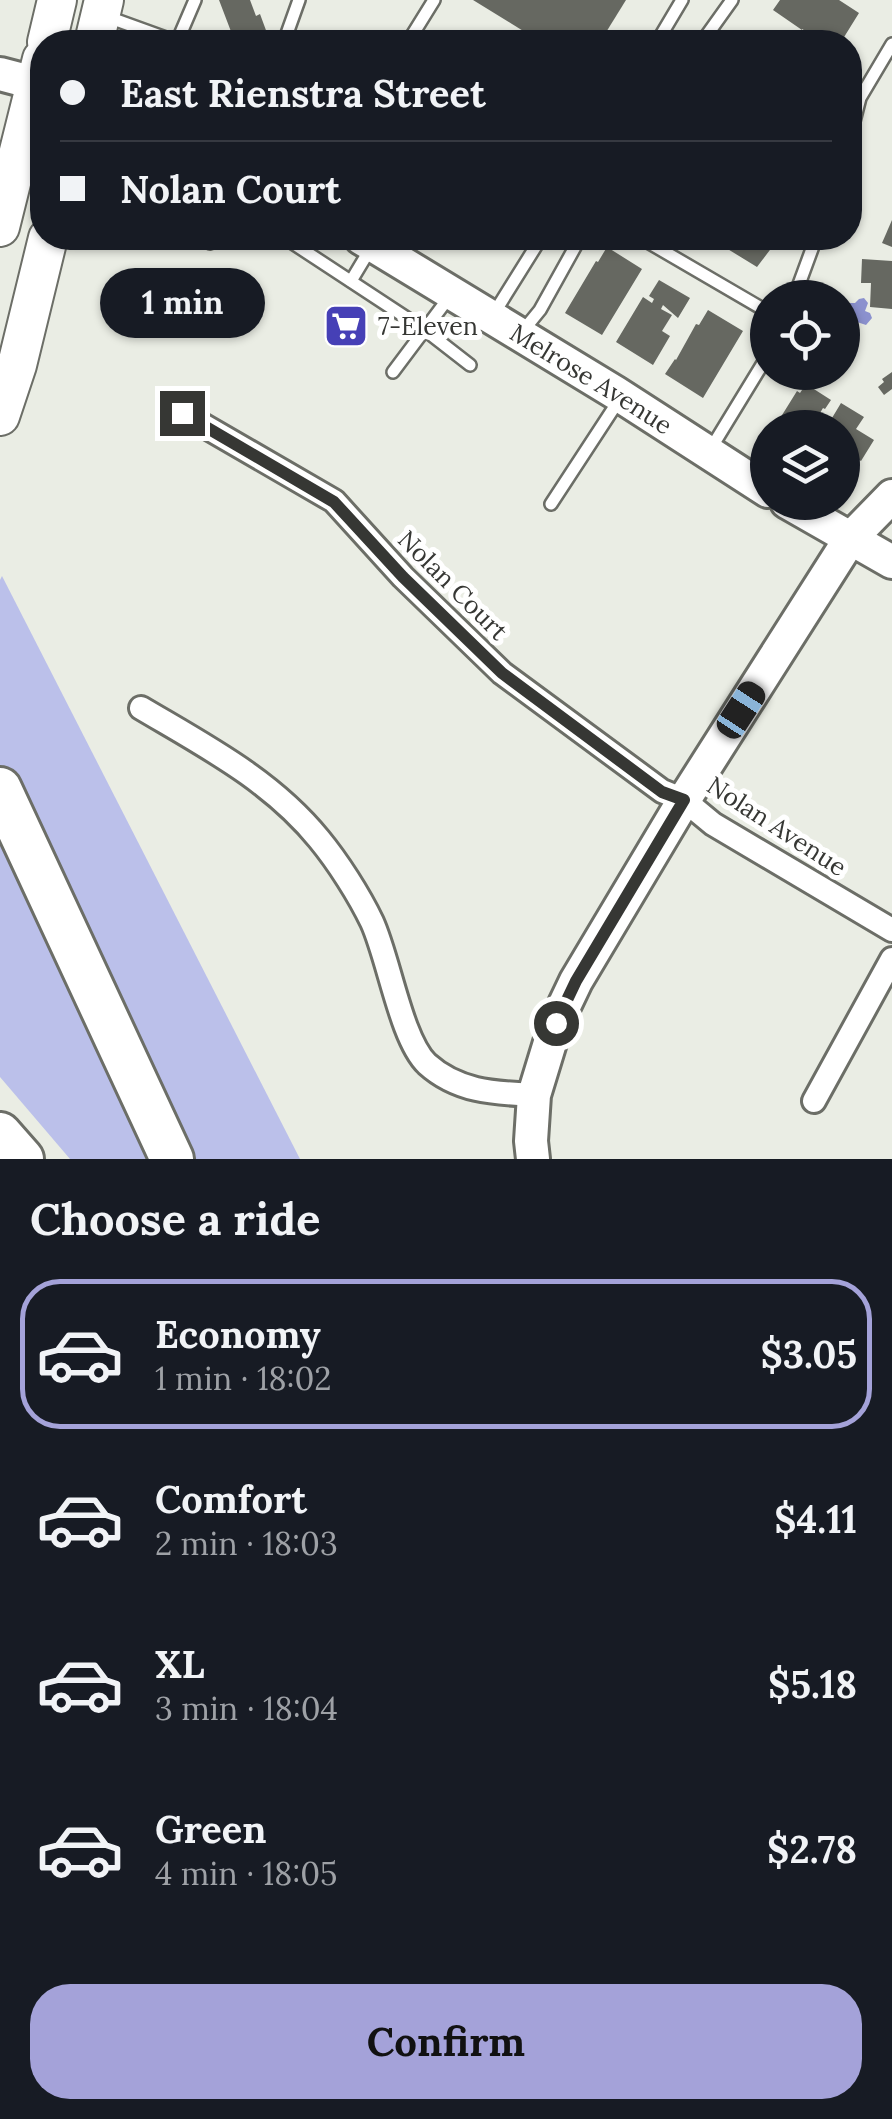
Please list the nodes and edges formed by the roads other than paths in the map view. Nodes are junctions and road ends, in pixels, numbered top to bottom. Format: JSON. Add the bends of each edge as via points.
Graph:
{"nodes":[{"id":1,"x":57,"y":0,"type":"edge"},
{"id":2,"x":195,"y":0,"type":"edge"},
{"id":3,"x":299,"y":0,"type":"edge"},
{"id":4,"x":434,"y":0,"type":"edge"},
{"id":5,"x":682,"y":0,"type":"edge"},
{"id":6,"x":732,"y":0,"type":"edge"},
{"id":7,"x":100,"y":19,"type":"edge"},
{"id":8,"x":49,"y":30,"type":"edge"},
{"id":9,"x":137,"y":30,"type":"edge"},
{"id":10,"x":182,"y":30,"type":"edge"},
{"id":11,"x":288,"y":30,"type":"edge"},
{"id":12,"x":415,"y":30,"type":"edge"},
{"id":13,"x":664,"y":30,"type":"edge"},
{"id":14,"x":711,"y":30,"type":"edge"},
{"id":15,"x":892,"y":44,"type":"edge"},
{"id":16,"x":0,"y":74,"type":"edge"},
{"id":17,"x":30,"y":75,"type":"edge"},
{"id":18,"x":862,"y":95,"type":"edge"},
{"id":19,"x":30,"y":116,"type":"edge"},
{"id":20,"x":0,"y":226,"type":"edge"},
{"id":21,"x":45,"y":250,"type":"edge"},
{"id":22,"x":303,"y":250,"type":"edge"},
{"id":23,"x":363,"y":250,"type":"edge"},
{"id":24,"x":382,"y":250,"type":"edge"},
{"id":25,"x":532,"y":250,"type":"edge"},
{"id":26,"x":573,"y":250,"type":"edge"},
{"id":27,"x":662,"y":250,"type":"edge"},
{"id":28,"x":812,"y":250,"type":"edge"},
{"id":29,"x":801,"y":280,"type":"edge"},
{"id":30,"x":351,"y":281,"type":"junction"},
{"id":31,"x":452,"y":293,"type":"junction"},
{"id":32,"x":750,"y":302,"type":"edge"},
{"id":33,"x":491,"y":316,"type":"junction"},
{"id":34,"x":424,"y":330,"type":"junction"},
{"id":35,"x":520,"y":334,"type":"junction"},
{"id":36,"x":470,"y":364,"type":"dead end"},
{"id":37,"x":393,"y":372,"type":"dead end"},
{"id":38,"x":750,"y":384,"type":"edge"},
{"id":39,"x":622,"y":396,"type":"junction"},
{"id":40,"x":182,"y":413,"type":"dead end"},
{"id":41,"x":0,"y":416,"type":"edge"},
{"id":42,"x":708,"y":453,"type":"junction"},
{"id":43,"x":750,"y":479,"type":"edge"},
{"id":44,"x":892,"y":496,"type":"edge"},
{"id":45,"x":551,"y":504,"type":"dead end"},
{"id":46,"x":817,"y":520,"type":"edge"},
{"id":47,"x":850,"y":539,"type":"junction"},
{"id":48,"x":892,"y":562,"type":"edge"},
{"id":49,"x":141,"y":708,"type":"dead end"},
{"id":50,"x":0,"y":789,"type":"edge"},
{"id":51,"x":684,"y":800,"type":"junction"},
{"id":52,"x":892,"y":930,"type":"edge"},
{"id":53,"x":892,"y":959,"type":"edge"},
{"id":54,"x":534,"y":1095,"type":"junction"},
{"id":55,"x":814,"y":1101,"type":"dead end"},
{"id":56,"x":0,"y":1134,"type":"edge"},
{"id":57,"x":22,"y":1159,"type":"edge"},
{"id":58,"x":172,"y":1159,"type":"edge"},
{"id":59,"x":533,"y":1159,"type":"edge"}],
"edges":[{"from":1,"to":8,"type":"main road"},
{"from":2,"to":10,"type":"lane"},
{"from":3,"to":11,"type":"lane"},
{"from":4,"to":12,"type":"lane"},
{"from":5,"to":13,"type":"lane"},
{"from":6,"to":14,"type":"lane"},
{"from":7,"to":9,"type":"lane"},
{"from":15,"to":18,"type":"lane"},
{"from":16,"to":17,"type":"street"},
{"from":19,"to":20,"type":"main road"},
{"from":21,"to":41,"type":"main road"},
{"from":22,"to":30,"type":"lane"},
{"from":23,"to":30,"type":"lane"},
{"from":24,"to":31,"type":"street","name":"Melrose Avenue"},
{"from":25,"to":33,"type":"lane"},
{"from":26,"to":35,"type":"lane"},
{"from":27,"to":32,"type":"lane"},
{"from":28,"to":29,"type":"lane"},
{"from":30,"to":34,"type":"lane"},
{"from":31,"to":33,"type":"street","name":"Melrose Avenue"},
{"from":31,"to":34,"type":"lane"},
{"from":33,"to":35,"type":"street","name":"Melrose Avenue"},
{"from":34,"to":36,"type":"lane"},
{"from":34,"to":37,"type":"lane"},
{"from":35,"to":39,"type":"street","name":"Melrose Avenue"},
{"from":38,"to":42,"type":"lane"},
{"from":39,"to":42,"type":"street","name":"Melrose Avenue"},
{"from":39,"to":45,"type":"lane"},
{"from":40,"to":51,"type":"street","name":"Nolan Court","via":[[334,502],[502,673],[662,792]]},
{"from":42,"to":43,"type":"street","name":"Melrose Avenue"},
{"from":44,"to":47,"type":"street"},
{"from":46,"to":47,"type":"street"},
{"from":47,"to":48,"type":"street"},
{"from":47,"to":51,"type":"street"},
{"from":49,"to":54,"type":"street","via":[[254,776],[319,839],[372,922],[418,1054],[428,1064],[478,1091]]},
{"from":50,"to":58,"type":"highway"},
{"from":51,"to":52,"type":"street","name":"Nolan Avenue"},
{"from":51,"to":54,"type":"street","via":[[576,981]]},
{"from":53,"to":55,"type":"street"},
{"from":54,"to":59,"type":"street"},
{"from":56,"to":57,"type":"highway"}]}
